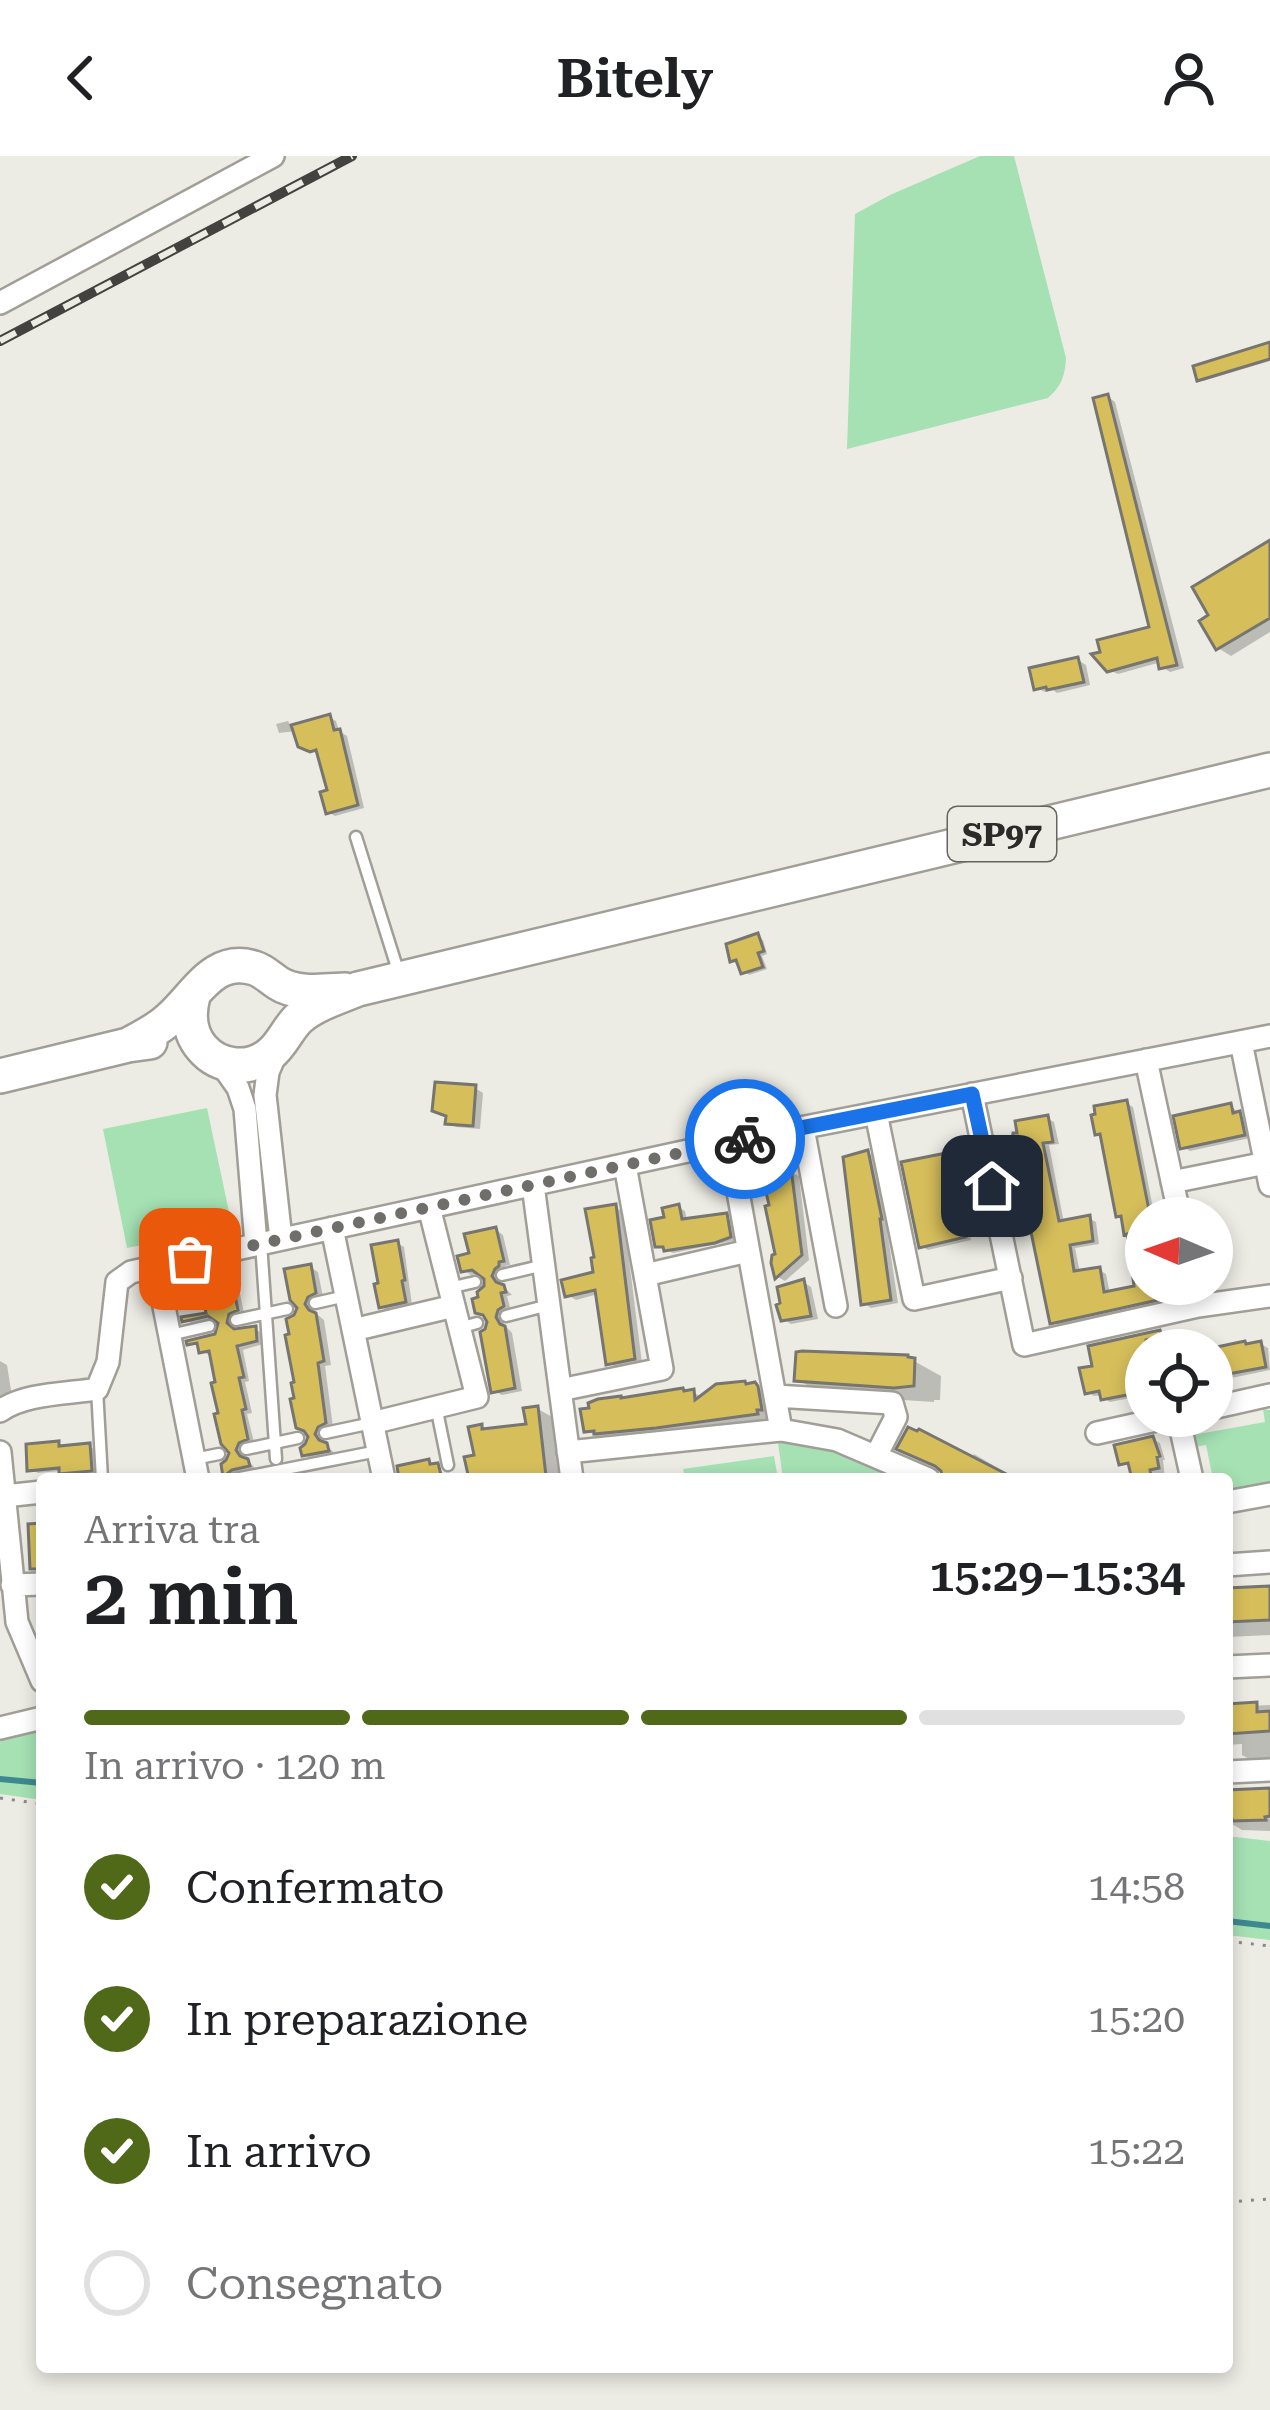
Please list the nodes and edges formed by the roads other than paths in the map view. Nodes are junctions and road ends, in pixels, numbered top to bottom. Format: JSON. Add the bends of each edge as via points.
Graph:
{"nodes":[{"id":1,"x":273,"y":156,"type":"edge"},
{"id":2,"x":0,"y":303,"type":"edge"},
{"id":3,"x":1270,"y":770,"type":"edge"},
{"id":4,"x":356,"y":837,"type":"dead end"},
{"id":5,"x":400,"y":979,"type":"junction"},
{"id":6,"x":277,"y":983,"type":"junction"},
{"id":7,"x":358,"y":989,"type":"junction"},
{"id":8,"x":194,"y":996,"type":"junction"},
{"id":9,"x":1270,"y":1036,"type":"edge"},
{"id":10,"x":283,"y":1039,"type":"junction"},
{"id":11,"x":1240,"y":1042,"type":"junction"},
{"id":12,"x":128,"y":1045,"type":"junction"},
{"id":13,"x":209,"y":1053,"type":"junction"},
{"id":14,"x":1146,"y":1060,"type":"junction"},
{"id":15,"x":0,"y":1076,"type":"edge"},
{"id":16,"x":972,"y":1094,"type":"junction"},
{"id":17,"x":875,"y":1113,"type":"junction"},
{"id":18,"x":803,"y":1128,"type":"junction"},
{"id":19,"x":729,"y":1142,"type":"junction"},
{"id":20,"x":625,"y":1165,"type":"junction"},
{"id":21,"x":1268,"y":1174,"type":"edge"},
{"id":22,"x":1172,"y":1182,"type":"junction"},
{"id":23,"x":533,"y":1184,"type":"junction"},
{"id":24,"x":1175,"y":1197,"type":"edge"},
{"id":25,"x":429,"y":1207,"type":"junction"},
{"id":26,"x":332,"y":1228,"type":"junction"},
{"id":27,"x":266,"y":1242,"type":"junction"},
{"id":28,"x":748,"y":1251,"type":"junction"},
{"id":29,"x":544,"y":1265,"type":"junction"},
{"id":30,"x":157,"y":1266,"type":"junction"},
{"id":31,"x":645,"y":1274,"type":"junction"},
{"id":32,"x":502,"y":1275,"type":"dead end"},
{"id":33,"x":1011,"y":1278,"type":"junction"},
{"id":34,"x":475,"y":1282,"type":"dead end"},
{"id":35,"x":346,"y":1296,"type":"junction"},
{"id":36,"x":1233,"y":1296,"type":"edge"},
{"id":37,"x":1270,"y":1296,"type":"edge"},
{"id":38,"x":315,"y":1304,"type":"dead end"},
{"id":39,"x":549,"y":1305,"type":"junction"},
{"id":40,"x":1162,"y":1305,"type":"edge"},
{"id":41,"x":836,"y":1306,"type":"dead end"},
{"id":42,"x":287,"y":1309,"type":"dead end"},
{"id":43,"x":460,"y":1311,"type":"junction"},
{"id":44,"x":266,"y":1313,"type":"junction"},
{"id":45,"x":506,"y":1316,"type":"dead end"},
{"id":46,"x":236,"y":1320,"type":"dead end"},
{"id":47,"x":209,"y":1326,"type":"dead end"},
{"id":48,"x":353,"y":1330,"type":"junction"},
{"id":49,"x":170,"y":1336,"type":"junction"},
{"id":50,"x":97,"y":1389,"type":"junction"},
{"id":51,"x":560,"y":1390,"type":"junction"},
{"id":52,"x":1270,"y":1395,"type":"edge"},
{"id":53,"x":775,"y":1396,"type":"junction"},
{"id":54,"x":1233,"y":1403,"type":"edge"},
{"id":55,"x":436,"y":1406,"type":"junction"},
{"id":56,"x":0,"y":1411,"type":"edge"},
{"id":57,"x":372,"y":1424,"type":"junction"},
{"id":58,"x":1125,"y":1427,"type":"edge"},
{"id":59,"x":781,"y":1430,"type":"junction"},
{"id":60,"x":325,"y":1433,"type":"dead end"},
{"id":61,"x":1097,"y":1433,"type":"dead end"},
{"id":62,"x":1181,"y":1437,"type":"edge"},
{"id":63,"x":298,"y":1438,"type":"dead end"},
{"id":64,"x":274,"y":1443,"type":"junction"},
{"id":65,"x":246,"y":1449,"type":"dead end"},
{"id":66,"x":378,"y":1450,"type":"junction"},
{"id":67,"x":0,"y":1452,"type":"edge"},
{"id":68,"x":568,"y":1453,"type":"junction"},
{"id":69,"x":218,"y":1454,"type":"dead end"},
{"id":70,"x":876,"y":1456,"type":"junction"},
{"id":71,"x":276,"y":1459,"type":"dead end"},
{"id":72,"x":448,"y":1465,"type":"dead end"},
{"id":73,"x":102,"y":1473,"type":"edge"},
{"id":74,"x":196,"y":1473,"type":"edge"},
{"id":75,"x":197,"y":1473,"type":"edge"},
{"id":76,"x":265,"y":1473,"type":"edge"},
{"id":77,"x":383,"y":1473,"type":"edge"},
{"id":78,"x":571,"y":1473,"type":"edge"},
{"id":79,"x":914,"y":1473,"type":"edge"},
{"id":80,"x":1190,"y":1473,"type":"edge"},
{"id":81,"x":36,"y":1493,"type":"edge"},
{"id":82,"x":1270,"y":1494,"type":"edge"},
{"id":83,"x":4,"y":1496,"type":"junction"},
{"id":84,"x":1233,"y":1501,"type":"edge"},
{"id":85,"x":1270,"y":1562,"type":"edge"},
{"id":86,"x":1233,"y":1565,"type":"edge"},
{"id":87,"x":36,"y":1584,"type":"edge"},
{"id":88,"x":12,"y":1585,"type":"junction"},
{"id":89,"x":36,"y":1665,"type":"edge"},
{"id":90,"x":1270,"y":1666,"type":"edge"},
{"id":91,"x":1233,"y":1667,"type":"edge"},
{"id":92,"x":36,"y":1719,"type":"edge"},
{"id":93,"x":0,"y":1728,"type":"edge"},
{"id":94,"x":1270,"y":1770,"type":"edge"},
{"id":95,"x":1233,"y":1772,"type":"edge"}],
"edges":[{"from":1,"to":2,"type":"street"},
{"from":3,"to":5,"type":"main road","number":"SP97"},
{"from":4,"to":5,"type":"lane"},
{"from":5,"to":7,"type":"main road","number":"SP97"},
{"from":6,"to":7,"type":"main road","number":"SP97"},
{"from":6,"to":8,"type":"main road","via":[[253,968],[225,968]]},
{"from":6,"to":10,"type":"main road","via":[[288,1008]]},
{"from":7,"to":10,"type":"main road","number":"SP97","via":[[299,1018]]},
{"from":8,"to":12,"type":"main road"},
{"from":8,"to":13,"type":"main road","via":[[193,1034]]},
{"from":9,"to":11,"type":"street"},
{"from":10,"to":13,"type":"main road","via":[[246,1065]]},
{"from":10,"to":27,"type":"street","via":[[265,1095]]},
{"from":11,"to":14,"type":"street"},
{"from":11,"to":21,"type":"street"},
{"from":12,"to":13,"type":"main road","via":[[172,1041]]},
{"from":12,"to":15,"type":"main road"},
{"from":13,"to":27,"type":"street","via":[[245,1109]]},
{"from":14,"to":16,"type":"street"},
{"from":14,"to":22,"type":"street"},
{"from":16,"to":17,"type":"street"},
{"from":16,"to":33,"type":"street"},
{"from":17,"to":18,"type":"street"},
{"from":17,"to":33,"type":"street","via":[[914,1299]]},
{"from":18,"to":19,"type":"street"},
{"from":18,"to":41,"type":"street"},
{"from":19,"to":20,"type":"street"},
{"from":19,"to":28,"type":"street"},
{"from":20,"to":23,"type":"street"},
{"from":20,"to":31,"type":"street"},
{"from":21,"to":22,"type":"street"},
{"from":22,"to":24,"type":"street"},
{"from":23,"to":25,"type":"street"},
{"from":23,"to":29,"type":"street"},
{"from":25,"to":26,"type":"street"},
{"from":25,"to":43,"type":"street"},
{"from":26,"to":27,"type":"street"},
{"from":26,"to":35,"type":"street"},
{"from":27,"to":30,"type":"street"},
{"from":27,"to":44,"type":"lane"},
{"from":28,"to":31,"type":"street"},
{"from":28,"to":53,"type":"street"},
{"from":29,"to":32,"type":"lane"},
{"from":29,"to":39,"type":"street"},
{"from":30,"to":49,"type":"street"},
{"from":30,"to":50,"type":"street","via":[[118,1282]]},
{"from":31,"to":51,"type":"street","via":[[662,1369]]},
{"from":33,"to":40,"type":"street","via":[[1024,1345]]},
{"from":34,"to":43,"type":"lane"},
{"from":35,"to":38,"type":"lane"},
{"from":35,"to":48,"type":"street"},
{"from":36,"to":37,"type":"street"},
{"from":39,"to":45,"type":"lane"},
{"from":39,"to":51,"type":"street"},
{"from":42,"to":44,"type":"lane"},
{"from":43,"to":48,"type":"street"},
{"from":43,"to":55,"type":"street","via":[[477,1396]]},
{"from":44,"to":46,"type":"lane"},
{"from":44,"to":64,"type":"lane"},
{"from":47,"to":49,"type":"lane"},
{"from":48,"to":57,"type":"street"},
{"from":49,"to":74,"type":"street"},
{"from":50,"to":56,"type":"street"},
{"from":50,"to":73,"type":"lane"},
{"from":51,"to":68,"type":"street"},
{"from":52,"to":54,"type":"street"},
{"from":53,"to":59,"type":"street"},
{"from":53,"to":70,"type":"street","via":[[892,1403],[896,1417]]},
{"from":55,"to":57,"type":"street"},
{"from":55,"to":72,"type":"lane"},
{"from":57,"to":60,"type":"lane"},
{"from":57,"to":66,"type":"street"},
{"from":58,"to":61,"type":"street"},
{"from":59,"to":68,"type":"street"},
{"from":59,"to":70,"type":"street"},
{"from":62,"to":80,"type":"street"},
{"from":63,"to":64,"type":"lane"},
{"from":64,"to":65,"type":"lane"},
{"from":64,"to":71,"type":"lane"},
{"from":66,"to":76,"type":"lane"},
{"from":66,"to":77,"type":"street"},
{"from":67,"to":83,"type":"street"},
{"from":68,"to":78,"type":"street"},
{"from":69,"to":75,"type":"lane"},
{"from":70,"to":79,"type":"street"},
{"from":81,"to":83,"type":"street"},
{"from":82,"to":84,"type":"street"},
{"from":83,"to":88,"type":"street"},
{"from":85,"to":86,"type":"street"},
{"from":87,"to":88,"type":"street"},
{"from":88,"to":89,"type":"street"},
{"from":90,"to":91,"type":"street"},
{"from":92,"to":93,"type":"street"},
{"from":94,"to":95,"type":"street"}]}
